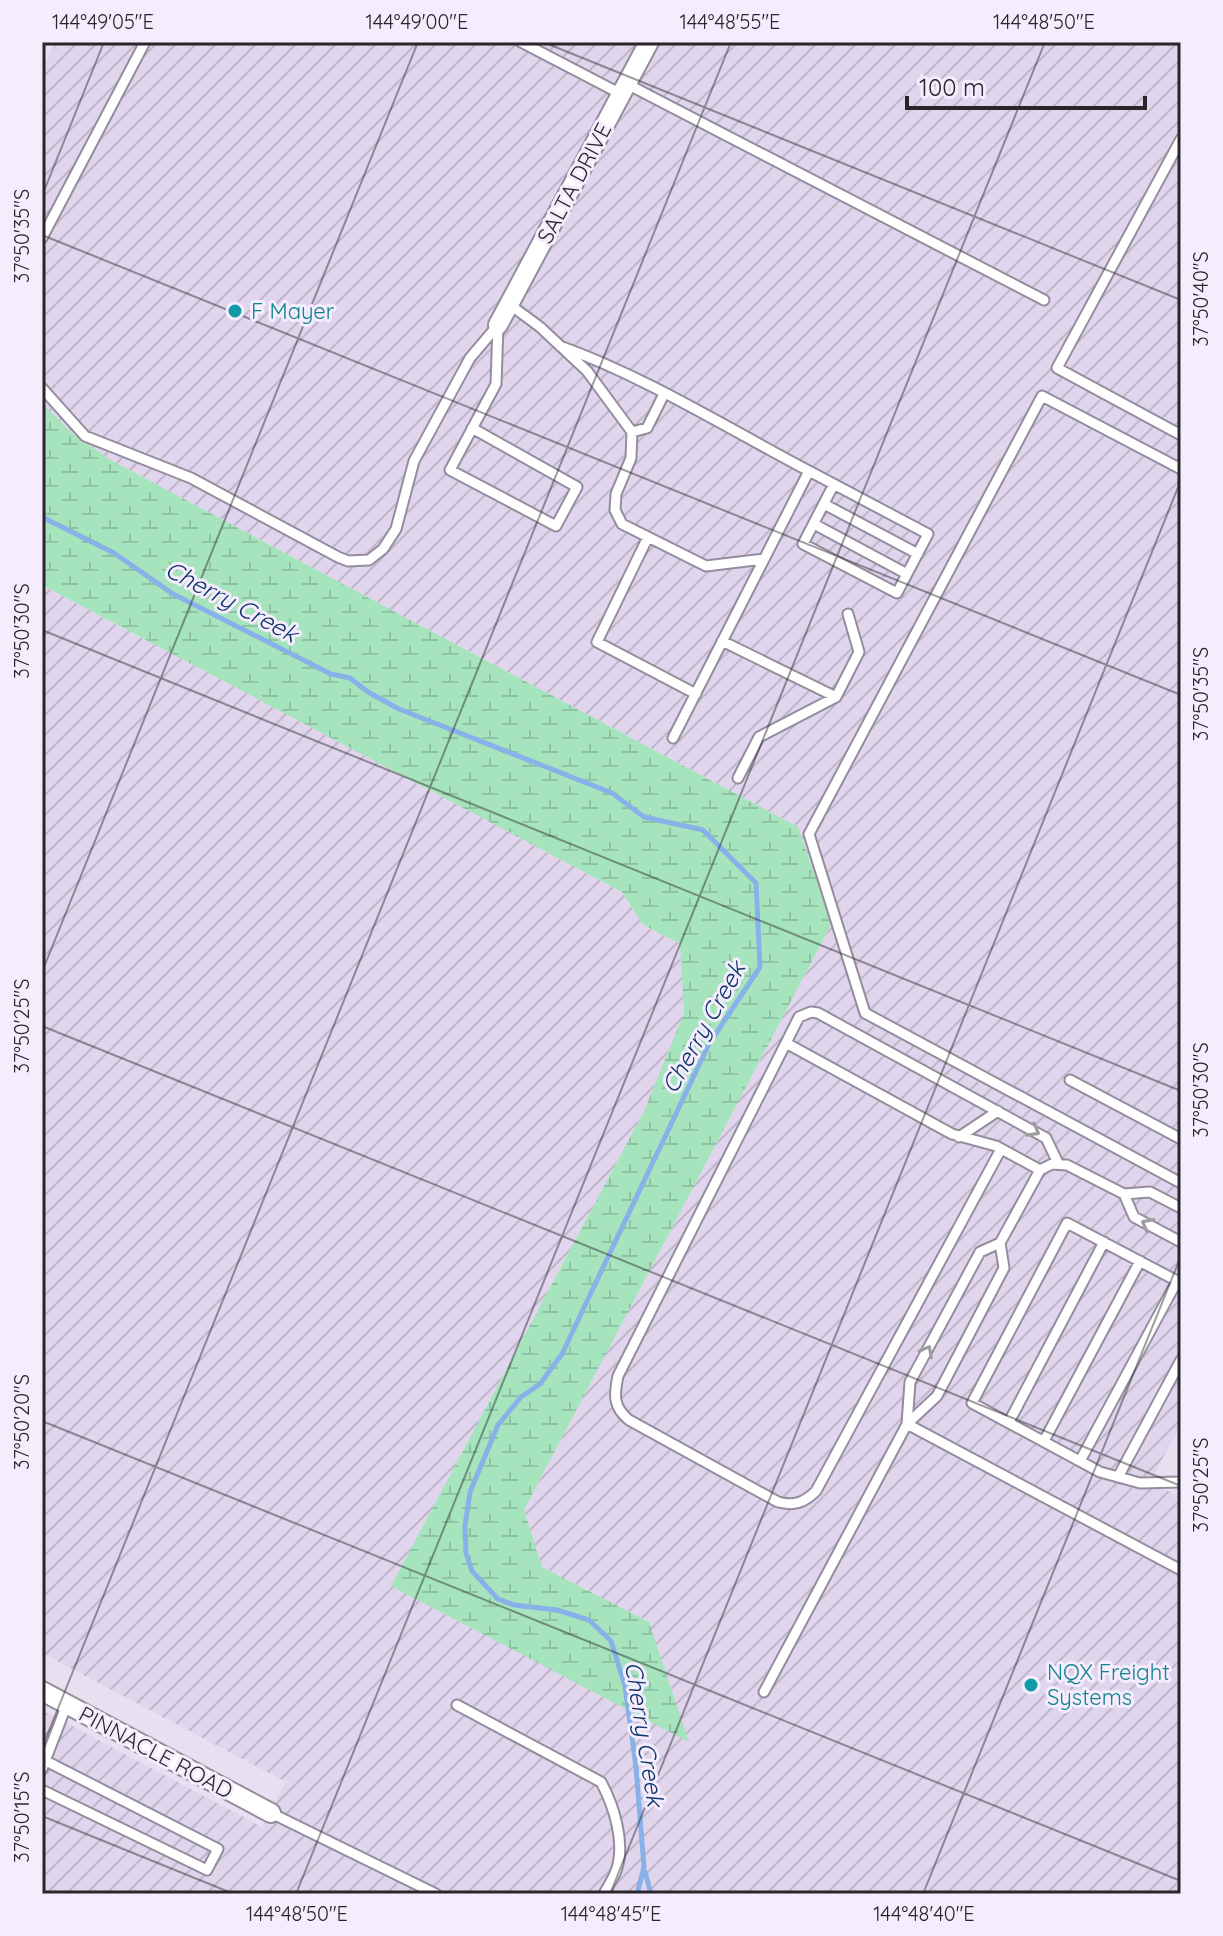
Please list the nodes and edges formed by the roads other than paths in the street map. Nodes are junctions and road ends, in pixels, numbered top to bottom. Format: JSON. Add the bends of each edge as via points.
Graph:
{"nodes":[{"id":1,"x":145,"y":42,"type":"edge"},
{"id":2,"x":521,"y":42,"type":"edge"},
{"id":3,"x":649,"y":42,"type":"edge"},
{"id":4,"x":624,"y":89,"type":"junction"},
{"id":5,"x":1181,"y":139,"type":"edge"},
{"id":6,"x":42,"y":238,"type":"edge"},
{"id":7,"x":1044,"y":300,"type":"dead end"},
{"id":8,"x":509,"y":304,"type":"junction"},
{"id":9,"x":498,"y":325,"type":"junction"},
{"id":10,"x":560,"y":346,"type":"junction"},
{"id":11,"x":42,"y":388,"type":"edge"},
{"id":12,"x":664,"y":394,"type":"junction"},
{"id":13,"x":472,"y":428,"type":"junction"},
{"id":14,"x":632,"y":432,"type":"junction"},
{"id":15,"x":1181,"y":435,"type":"edge"},
{"id":16,"x":1181,"y":469,"type":"edge"},
{"id":17,"x":809,"y":471,"type":"junction"},
{"id":18,"x":834,"y":484,"type":"junction"},
{"id":19,"x":824,"y":504,"type":"junction"},
{"id":20,"x":814,"y":524,"type":"junction"},
{"id":21,"x":648,"y":537,"type":"junction"},
{"id":22,"x":918,"y":554,"type":"junction"},
{"id":23,"x":764,"y":559,"type":"junction"},
{"id":24,"x":907,"y":574,"type":"junction"},
{"id":25,"x":848,"y":614,"type":"dead end"},
{"id":26,"x":722,"y":641,"type":"junction"},
{"id":27,"x":696,"y":694,"type":"junction"},
{"id":28,"x":836,"y":697,"type":"junction"},
{"id":29,"x":673,"y":738,"type":"dead end"},
{"id":30,"x":738,"y":778,"type":"dead end"},
{"id":31,"x":786,"y":1043,"type":"junction"},
{"id":32,"x":1070,"y":1080,"type":"dead end"},
{"id":33,"x":998,"y":1111,"type":"junction"},
{"id":34,"x":959,"y":1137,"type":"junction"},
{"id":35,"x":1181,"y":1139,"type":"edge"},
{"id":36,"x":1001,"y":1149,"type":"junction"},
{"id":37,"x":1058,"y":1163,"type":"junction"},
{"id":38,"x":1040,"y":1170,"type":"junction"},
{"id":39,"x":1181,"y":1183,"type":"edge"},
{"id":40,"x":1124,"y":1194,"type":"junction"},
{"id":41,"x":1181,"y":1208,"type":"edge"},
{"id":42,"x":1104,"y":1242,"type":"junction"},
{"id":43,"x":1181,"y":1242,"type":"edge"},
{"id":44,"x":1000,"y":1243,"type":"junction"},
{"id":45,"x":1140,"y":1261,"type":"junction"},
{"id":46,"x":1179,"y":1282,"type":"edge"},
{"id":47,"x":1181,"y":1360,"type":"edge"},
{"id":48,"x":1009,"y":1422,"type":"junction"},
{"id":49,"x":907,"y":1424,"type":"junction"},
{"id":50,"x":1044,"y":1441,"type":"junction"},
{"id":51,"x":1080,"y":1461,"type":"junction"},
{"id":52,"x":1118,"y":1477,"type":"junction"},
{"id":53,"x":1181,"y":1482,"type":"edge"},
{"id":54,"x":1181,"y":1570,"type":"edge"},
{"id":55,"x":42,"y":1691,"type":"edge"},
{"id":56,"x":764,"y":1692,"type":"dead end"},
{"id":57,"x":67,"y":1704,"type":"junction"},
{"id":58,"x":457,"y":1705,"type":"dead end"},
{"id":59,"x":44,"y":1765,"type":"edge"},
{"id":60,"x":42,"y":1790,"type":"edge"},
{"id":61,"x":271,"y":1813,"type":"joint"},
{"id":62,"x":436,"y":1894,"type":"edge"},
{"id":63,"x":604,"y":1894,"type":"edge"}],
"edges":[{"from":1,"to":6,"type":"lane"},
{"from":2,"to":4,"type":"lane"},
{"from":3,"to":4,"type":"street","name":"SALTA DRIVE"},
{"from":4,"to":7,"type":"lane"},
{"from":4,"to":8,"type":"street","name":"SALTA DRIVE"},
{"from":5,"to":15,"type":"lane","via":[[1057,368]]},
{"from":8,"to":9,"type":"street","name":"SALTA DRIVE"},
{"from":8,"to":10,"type":"lane"},
{"from":9,"to":11,"type":"lane","via":[[470,358],[414,461],[396,529],[369,560],[338,557],[191,478],[85,436]]},
{"from":9,"to":13,"type":"lane","via":[[496,384]]},
{"from":10,"to":12,"type":"lane"},
{"from":10,"to":14,"type":"lane","via":[[587,371]]},
{"from":12,"to":14,"type":"lane","via":[[647,428]]},
{"from":12,"to":17,"type":"lane"},
{"from":13,"to":13,"type":"lane","via":[[577,487],[556,526],[450,470]]},
{"from":14,"to":21,"type":"lane","via":[[631,458],[615,510],[622,524]]},
{"from":16,"to":39,"type":"lane","via":[[1042,396],[809,834],[865,1013]]},
{"from":17,"to":18,"type":"lane"},
{"from":17,"to":23,"type":"lane"},
{"from":18,"to":19,"type":"lane"},
{"from":18,"to":22,"type":"lane","via":[[928,534]]},
{"from":19,"to":20,"type":"lane"},
{"from":19,"to":22,"type":"lane"},
{"from":20,"to":24,"type":"lane"},
{"from":20,"to":24,"type":"lane","via":[[803,544],[897,593]]},
{"from":21,"to":23,"type":"lane","via":[[706,566]]},
{"from":21,"to":27,"type":"lane","via":[[597,642]]},
{"from":22,"to":24,"type":"lane"},
{"from":23,"to":26,"type":"lane"},
{"from":25,"to":28,"type":"lane","via":[[859,652]]},
{"from":26,"to":27,"type":"lane"},
{"from":26,"to":28,"type":"lane"},
{"from":27,"to":29,"type":"lane"},
{"from":28,"to":30,"type":"lane","via":[[759,737]]},
{"from":31,"to":33,"type":"lane","via":[[799,1017],[818,1013]]},
{"from":31,"to":34,"type":"lane"},
{"from":31,"to":36,"type":"lane","via":[[618,1376],[615,1402],[629,1420],[778,1502],[798,1504],[816,1491]]},
{"from":32,"to":35,"type":"lane"},
{"from":33,"to":34,"type":"lane"},
{"from":33,"to":37,"type":"lane","one_way":true,"via":[[1046,1138]]},
{"from":34,"to":36,"type":"lane"},
{"from":36,"to":38,"type":"lane"},
{"from":37,"to":38,"type":"lane"},
{"from":37,"to":40,"type":"lane"},
{"from":38,"to":44,"type":"lane"},
{"from":40,"to":41,"type":"lane","via":[[1150,1192]]},
{"from":43,"to":40,"type":"lane","one_way":true,"via":[[1134,1217]]},
{"from":42,"to":45,"type":"lane"},
{"from":42,"to":48,"type":"lane"},
{"from":42,"to":48,"type":"lane","via":[[1067,1223],[972,1403]]},
{"from":44,"to":49,"type":"lane","via":[[1004,1268],[937,1396]]},
{"from":49,"to":44,"type":"lane","one_way":true,"via":[[910,1382],[980,1252]]},
{"from":45,"to":46,"type":"lane"},
{"from":45,"to":50,"type":"lane"},
{"from":46,"to":51,"type":"lane"},
{"from":47,"to":52,"type":"lane"},
{"from":48,"to":50,"type":"lane"},
{"from":49,"to":54,"type":"lane"},
{"from":49,"to":56,"type":"lane"},
{"from":50,"to":51,"type":"lane"},
{"from":51,"to":52,"type":"lane"},
{"from":52,"to":53,"type":"lane","via":[[1140,1483]]},
{"from":55,"to":57,"type":"street","name":"PINNACLE ROAD"},
{"from":57,"to":59,"type":"lane"},
{"from":57,"to":61,"type":"street","name":"PINNACLE ROAD"},
{"from":58,"to":63,"type":"lane","via":[[601,1782],[619,1838],[618,1868]]},
{"from":59,"to":60,"type":"lane","via":[[218,1849],[207,1870]]},
{"from":61,"to":62,"type":"lane"}]}
